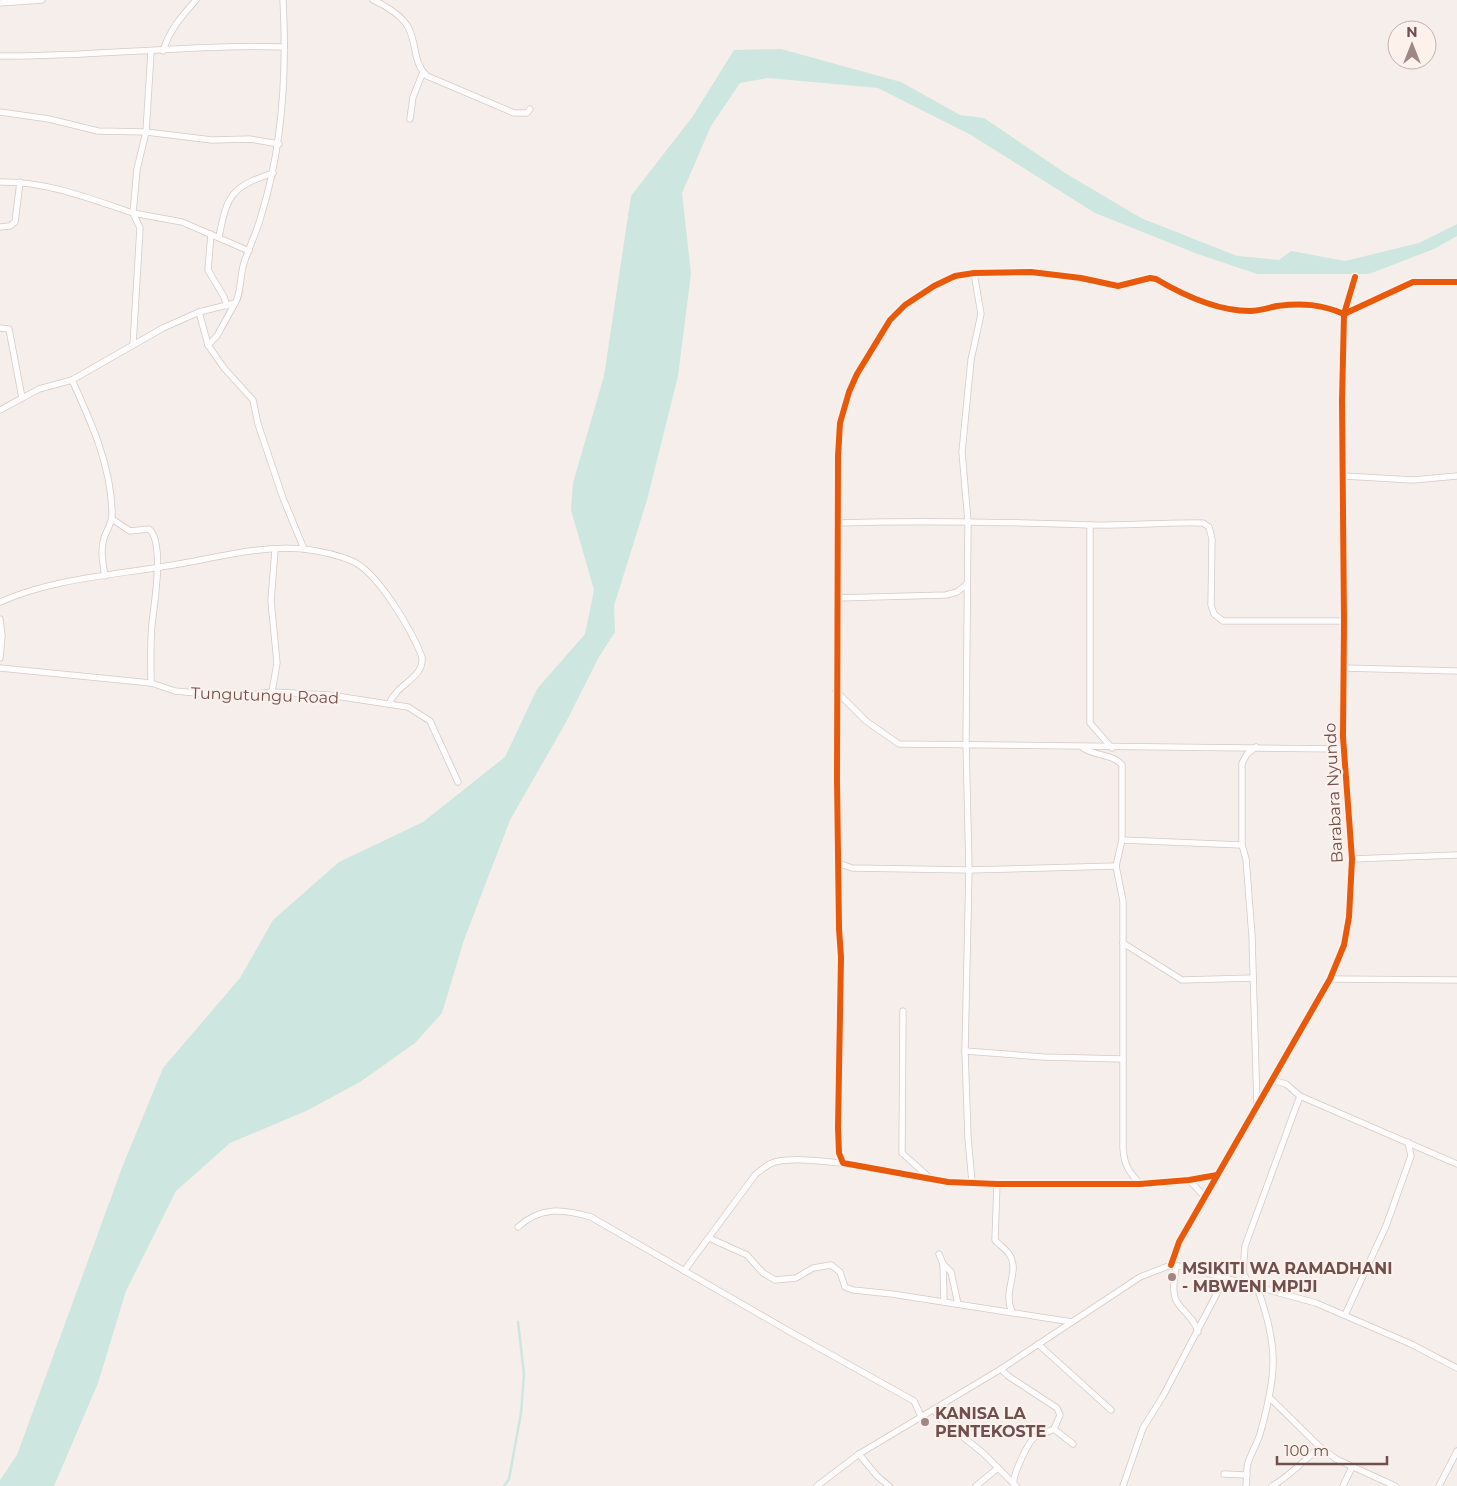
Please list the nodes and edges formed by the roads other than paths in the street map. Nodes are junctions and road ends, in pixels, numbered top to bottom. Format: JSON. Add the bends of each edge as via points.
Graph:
{"nodes":[{"id":1,"x":42,"y":0,"type":"edge"},
{"id":2,"x":196,"y":0,"type":"edge"},
{"id":3,"x":283,"y":0,"type":"edge"},
{"id":4,"x":376,"y":1,"type":"edge"},
{"id":5,"x":0,"y":3,"type":"edge"},
{"id":6,"x":284,"y":47,"type":"junction"},
{"id":7,"x":163,"y":51,"type":"junction"},
{"id":8,"x":150,"y":52,"type":"junction"},
{"id":9,"x":0,"y":56,"type":"edge"},
{"id":10,"x":422,"y":72,"type":"junction"},
{"id":11,"x":530,"y":109,"type":"dead end"},
{"id":12,"x":0,"y":112,"type":"edge"},
{"id":13,"x":410,"y":120,"type":"dead end"},
{"id":14,"x":146,"y":132,"type":"junction"},
{"id":15,"x":279,"y":144,"type":"junction"},
{"id":16,"x":273,"y":174,"type":"junction"},
{"id":17,"x":0,"y":182,"type":"edge"},
{"id":18,"x":20,"y":182,"type":"junction"},
{"id":19,"x":134,"y":213,"type":"junction"},
{"id":20,"x":0,"y":227,"type":"edge"},
{"id":21,"x":211,"y":234,"type":"junction"},
{"id":22,"x":219,"y":237,"type":"junction"},
{"id":23,"x":249,"y":251,"type":"junction"},
{"id":24,"x":974,"y":273,"type":"junction"},
{"id":25,"x":1356,"y":277,"type":"dead end"},
{"id":26,"x":1457,"y":282,"type":"edge"},
{"id":27,"x":235,"y":303,"type":"junction"},
{"id":28,"x":227,"y":306,"type":"junction"},
{"id":29,"x":199,"y":312,"type":"junction"},
{"id":30,"x":1344,"y":314,"type":"junction"},
{"id":31,"x":0,"y":328,"type":"edge"},
{"id":32,"x":133,"y":344,"type":"junction"},
{"id":33,"x":208,"y":345,"type":"junction"},
{"id":34,"x":72,"y":380,"type":"junction"},
{"id":35,"x":22,"y":398,"type":"junction"},
{"id":36,"x":0,"y":410,"type":"edge"},
{"id":37,"x":1344,"y":476,"type":"junction"},
{"id":38,"x":1457,"y":476,"type":"edge"},
{"id":39,"x":112,"y":519,"type":"junction"},
{"id":40,"x":968,"y":522,"type":"junction"},
{"id":41,"x":838,"y":523,"type":"junction"},
{"id":42,"x":1090,"y":525,"type":"junction"},
{"id":43,"x":304,"y":549,"type":"junction"},
{"id":44,"x":275,"y":550,"type":"junction"},
{"id":45,"x":158,"y":568,"type":"junction"},
{"id":46,"x":105,"y":576,"type":"junction"},
{"id":47,"x":966,"y":585,"type":"junction"},
{"id":48,"x":837,"y":598,"type":"junction"},
{"id":49,"x":0,"y":602,"type":"edge"},
{"id":50,"x":0,"y":619,"type":"edge"},
{"id":51,"x":1344,"y":621,"type":"junction"},
{"id":52,"x":0,"y":658,"type":"edge"},
{"id":53,"x":0,"y":668,"type":"edge"},
{"id":54,"x":1343,"y":668,"type":"junction"},
{"id":55,"x":1457,"y":670,"type":"edge"},
{"id":56,"x":152,"y":683,"type":"junction"},
{"id":57,"x":836,"y":690,"type":"junction"},
{"id":58,"x":272,"y":692,"type":"junction"},
{"id":59,"x":389,"y":704,"type":"junction"},
{"id":60,"x":966,"y":744,"type":"junction"},
{"id":61,"x":1082,"y":747,"type":"junction"},
{"id":62,"x":1257,"y":747,"type":"junction"},
{"id":63,"x":1112,"y":748,"type":"junction"},
{"id":64,"x":1343,"y":749,"type":"junction"},
{"id":65,"x":458,"y":782,"type":"dead end"},
{"id":66,"x":1122,"y":840,"type":"junction"},
{"id":67,"x":1242,"y":845,"type":"junction"},
{"id":68,"x":1457,"y":855,"type":"edge"},
{"id":69,"x":1352,"y":859,"type":"junction"},
{"id":70,"x":838,"y":864,"type":"junction"},
{"id":71,"x":1116,"y":866,"type":"junction"},
{"id":72,"x":969,"y":870,"type":"junction"},
{"id":73,"x":1123,"y":943,"type":"junction"},
{"id":74,"x":1253,"y":978,"type":"junction"},
{"id":75,"x":1330,"y":979,"type":"junction"},
{"id":76,"x":1457,"y":980,"type":"edge"},
{"id":77,"x":903,"y":1011,"type":"dead end"},
{"id":78,"x":965,"y":1051,"type":"junction"},
{"id":79,"x":1123,"y":1059,"type":"junction"},
{"id":80,"x":1272,"y":1080,"type":"junction"},
{"id":81,"x":1300,"y":1096,"type":"junction"},
{"id":82,"x":1256,"y":1106,"type":"junction"},
{"id":83,"x":1408,"y":1142,"type":"junction"},
{"id":84,"x":1422,"y":1148,"type":"junction"},
{"id":85,"x":1411,"y":1156,"type":"junction"},
{"id":86,"x":843,"y":1163,"type":"junction"},
{"id":87,"x":1457,"y":1164,"type":"edge"},
{"id":88,"x":1217,"y":1175,"type":"junction"},
{"id":89,"x":932,"y":1179,"type":"junction"},
{"id":90,"x":1189,"y":1180,"type":"junction"},
{"id":91,"x":972,"y":1182,"type":"junction"},
{"id":92,"x":996,"y":1184,"type":"junction"},
{"id":93,"x":1140,"y":1184,"type":"junction"},
{"id":94,"x":1206,"y":1198,"type":"junction"},
{"id":95,"x":518,"y":1227,"type":"dead end"},
{"id":96,"x":709,"y":1238,"type":"junction"},
{"id":97,"x":939,"y":1254,"type":"dead end"},
{"id":98,"x":943,"y":1264,"type":"junction"},
{"id":99,"x":1174,"y":1265,"type":"junction"},
{"id":100,"x":684,"y":1271,"type":"junction"},
{"id":101,"x":1225,"y":1278,"type":"junction"},
{"id":102,"x":1249,"y":1285,"type":"junction"},
{"id":103,"x":1258,"y":1287,"type":"junction"},
{"id":104,"x":944,"y":1302,"type":"junction"},
{"id":105,"x":958,"y":1304,"type":"junction"},
{"id":106,"x":1012,"y":1312,"type":"junction"},
{"id":107,"x":1346,"y":1315,"type":"junction"},
{"id":108,"x":1072,"y":1322,"type":"junction"},
{"id":109,"x":1198,"y":1332,"type":"junction"},
{"id":110,"x":1038,"y":1344,"type":"junction"},
{"id":111,"x":1001,"y":1368,"type":"junction"},
{"id":112,"x":1457,"y":1368,"type":"edge"},
{"id":113,"x":1270,"y":1398,"type":"junction"},
{"id":114,"x":934,"y":1409,"type":"junction"},
{"id":115,"x":1111,"y":1410,"type":"dead end"},
{"id":116,"x":922,"y":1416,"type":"junction"},
{"id":117,"x":1054,"y":1430,"type":"junction"},
{"id":118,"x":1073,"y":1444,"type":"dead end"},
{"id":119,"x":1320,"y":1447,"type":"junction"},
{"id":120,"x":1457,"y":1451,"type":"edge"},
{"id":121,"x":859,"y":1454,"type":"junction"},
{"id":122,"x":1352,"y":1467,"type":"junction"},
{"id":123,"x":998,"y":1468,"type":"junction"},
{"id":124,"x":1224,"y":1474,"type":"dead end"},
{"id":125,"x":1247,"y":1475,"type":"junction"},
{"id":126,"x":824,"y":1479,"type":"junction"},
{"id":127,"x":817,"y":1486,"type":"edge"},
{"id":128,"x":822,"y":1486,"type":"edge"},
{"id":129,"x":889,"y":1486,"type":"edge"},
{"id":130,"x":976,"y":1486,"type":"edge"},
{"id":131,"x":1016,"y":1486,"type":"edge"},
{"id":132,"x":1123,"y":1486,"type":"edge"},
{"id":133,"x":1246,"y":1486,"type":"edge"},
{"id":134,"x":1272,"y":1486,"type":"edge"},
{"id":135,"x":1343,"y":1486,"type":"edge"},
{"id":136,"x":1395,"y":1486,"type":"edge"},
{"id":137,"x":1439,"y":1486,"type":"edge"}],
"edges":[{"from":1,"to":5,"type":"street"},
{"from":2,"to":7,"type":"street","via":[[169,33]]},
{"from":3,"to":6,"type":"street"},
{"from":4,"to":10,"type":"street","via":[[406,22]]},
{"from":6,"to":7,"type":"street","via":[[205,47]]},
{"from":6,"to":15,"type":"street"},
{"from":7,"to":8,"type":"street"},
{"from":8,"to":9,"type":"street"},
{"from":8,"to":14,"type":"street"},
{"from":10,"to":11,"type":"street","via":[[501,109],[523,114]]},
{"from":10,"to":13,"type":"street","via":[[413,96]]},
{"from":12,"to":14,"type":"street","via":[[98,131]]},
{"from":14,"to":15,"type":"street"},
{"from":14,"to":19,"type":"street","via":[[137,169]]},
{"from":15,"to":16,"type":"street"},
{"from":16,"to":22,"type":"street","via":[[255,179],[232,193]]},
{"from":16,"to":23,"type":"street"},
{"from":17,"to":18,"type":"street"},
{"from":18,"to":19,"type":"street"},
{"from":18,"to":20,"type":"street","via":[[15,222]]},
{"from":19,"to":21,"type":"street","via":[[182,222]]},
{"from":19,"to":32,"type":"street","via":[[140,228]]},
{"from":21,"to":22,"type":"street"},
{"from":21,"to":28,"type":"street","via":[[208,270]]},
{"from":22,"to":23,"type":"street"},
{"from":23,"to":27,"type":"street"},
{"from":24,"to":30,"type":"street","via":[[1031,272],[1118,286],[1150,278],[1214,305],[1247,311],[1288,305],[1323,305]]},
{"from":24,"to":40,"type":"street","via":[[981,314],[971,360],[962,452]]},
{"from":24,"to":41,"type":"street","via":[[955,276],[905,305],[890,320],[857,374],[840,423]]},
{"from":25,"to":30,"type":"street","name":"Barabara Nyundo"},
{"from":26,"to":30,"type":"street","via":[[1413,282]]},
{"from":27,"to":28,"type":"street"},
{"from":27,"to":33,"type":"street","via":[[217,336]]},
{"from":28,"to":29,"type":"street"},
{"from":29,"to":32,"type":"street"},
{"from":29,"to":33,"type":"street"},
{"from":30,"to":37,"type":"street","name":"Barabara Nyundo"},
{"from":31,"to":35,"type":"street","via":[[9,330]]},
{"from":32,"to":34,"type":"street"},
{"from":33,"to":43,"type":"street","via":[[253,400],[283,498]]},
{"from":34,"to":35,"type":"street","via":[[38,389]]},
{"from":34,"to":39,"type":"street","via":[[100,444],[112,503]]},
{"from":35,"to":36,"type":"street"},
{"from":37,"to":38,"type":"street","via":[[1412,480]]},
{"from":37,"to":51,"type":"street","name":"Barabara Nyundo"},
{"from":39,"to":45,"type":"street","via":[[130,531],[151,531]]},
{"from":39,"to":46,"type":"street","via":[[103,540]]},
{"from":40,"to":41,"type":"street"},
{"from":40,"to":42,"type":"street"},
{"from":40,"to":47,"type":"street"},
{"from":41,"to":48,"type":"street"},
{"from":42,"to":51,"type":"street","via":[[1207,525],[1212,539],[1210,605],[1222,621]]},
{"from":42,"to":63,"type":"street","via":[[1090,723]]},
{"from":43,"to":44,"type":"street"},
{"from":43,"to":59,"type":"street","via":[[345,559],[360,567],[399,612],[422,657],[421,668],[395,690]]},
{"from":44,"to":45,"type":"street","via":[[250,551]]},
{"from":44,"to":58,"type":"street","via":[[271,601],[276,662]]},
{"from":45,"to":46,"type":"street"},
{"from":45,"to":56,"type":"street","via":[[152,632]]},
{"from":46,"to":49,"type":"street","via":[[43,585]]},
{"from":47,"to":48,"type":"street","via":[[946,595]]},
{"from":47,"to":60,"type":"street"},
{"from":48,"to":57,"type":"street"},
{"from":50,"to":52,"type":"street"},
{"from":51,"to":54,"type":"street","name":"Barabara Nyundo"},
{"from":53,"to":56,"type":"street","name":"Tungutungu Road"},
{"from":54,"to":55,"type":"street"},
{"from":54,"to":64,"type":"street","name":"Barabara Nyundo"},
{"from":56,"to":58,"type":"street","name":"Tungutungu Road","via":[[175,691],[218,695]]},
{"from":57,"to":60,"type":"street","via":[[866,721],[899,744]]},
{"from":57,"to":70,"type":"street"},
{"from":58,"to":59,"type":"street","name":"Tungutungu Road","via":[[329,695]]},
{"from":59,"to":65,"type":"street","name":"Tungutungu Road","via":[[408,707],[430,721]]},
{"from":60,"to":61,"type":"street"},
{"from":60,"to":72,"type":"street"},
{"from":61,"to":63,"type":"street"},
{"from":61,"to":66,"type":"street","via":[[1122,764]]},
{"from":62,"to":63,"type":"street"},
{"from":62,"to":64,"type":"street"},
{"from":62,"to":67,"type":"street","via":[[1247,754],[1242,763]]},
{"from":64,"to":69,"type":"street","name":"Barabara Nyundo"},
{"from":66,"to":67,"type":"street"},
{"from":66,"to":71,"type":"street"},
{"from":67,"to":74,"type":"street","via":[[1246,859]]},
{"from":68,"to":69,"type":"street"},
{"from":69,"to":75,"type":"street","name":"Barabara Nyundo","via":[[1349,917],[1344,944]]},
{"from":70,"to":72,"type":"street","via":[[852,868]]},
{"from":70,"to":86,"type":"street","via":[[841,957],[838,1128],[839,1153]]},
{"from":71,"to":72,"type":"street"},
{"from":71,"to":73,"type":"street","via":[[1123,901]]},
{"from":72,"to":78,"type":"street"},
{"from":73,"to":74,"type":"street","via":[[1182,980]]},
{"from":73,"to":79,"type":"street"},
{"from":74,"to":82,"type":"street"},
{"from":75,"to":76,"type":"street"},
{"from":75,"to":80,"type":"street","name":"Barabara Nyundo"},
{"from":77,"to":89,"type":"street","via":[[902,1153]]},
{"from":78,"to":79,"type":"street"},
{"from":78,"to":91,"type":"street"},
{"from":79,"to":93,"type":"street","via":[[1124,1163]]},
{"from":80,"to":81,"type":"street","via":[[1286,1084]]},
{"from":80,"to":82,"type":"street","name":"Barabara Nyundo"},
{"from":81,"to":83,"type":"street"},
{"from":81,"to":102,"type":"street","via":[[1245,1246],[1243,1272]]},
{"from":82,"to":88,"type":"street","name":"Barabara Nyundo"},
{"from":83,"to":84,"type":"street"},
{"from":83,"to":85,"type":"street"},
{"from":84,"to":85,"type":"street"},
{"from":84,"to":87,"type":"street"},
{"from":85,"to":107,"type":"street","via":[[1386,1226]]},
{"from":86,"to":89,"type":"street"},
{"from":86,"to":96,"type":"street","via":[[788,1161],[766,1166],[755,1175]]},
{"from":88,"to":90,"type":"street"},
{"from":88,"to":94,"type":"street","name":"Barabara Nyundo"},
{"from":89,"to":91,"type":"street"},
{"from":90,"to":93,"type":"street"},
{"from":90,"to":94,"type":"street"},
{"from":91,"to":92,"type":"street"},
{"from":92,"to":93,"type":"street"},
{"from":92,"to":106,"type":"street","via":[[996,1240],[1009,1254],[1013,1265],[1007,1295]]},
{"from":94,"to":99,"type":"street","name":"Barabara Nyundo","via":[[1180,1242]]},
{"from":95,"to":100,"type":"street","via":[[527,1219],[552,1210],[565,1210],[611,1227]]},
{"from":96,"to":100,"type":"street"},
{"from":96,"to":104,"type":"street","via":[[747,1255],[763,1273],[776,1280],[796,1278],[813,1268],[831,1265],[840,1272],[845,1286],[854,1290]]},
{"from":97,"to":98,"type":"street"},
{"from":98,"to":104,"type":"street"},
{"from":98,"to":105,"type":"street","via":[[951,1272]]},
{"from":99,"to":101,"type":"street"},
{"from":99,"to":108,"type":"street","via":[[1140,1277]]},
{"from":99,"to":109,"type":"street","name":"Barabara Nyundo","via":[[1176,1301]]},
{"from":100,"to":116,"type":"street","via":[[914,1401]]},
{"from":101,"to":102,"type":"street"},
{"from":101,"to":109,"type":"street"},
{"from":102,"to":103,"type":"street"},
{"from":103,"to":107,"type":"street"},
{"from":103,"to":113,"type":"street","via":[[1274,1350]]},
{"from":104,"to":105,"type":"street"},
{"from":105,"to":106,"type":"street"},
{"from":106,"to":108,"type":"street"},
{"from":107,"to":112,"type":"street"},
{"from":108,"to":110,"type":"street"},
{"from":109,"to":132,"type":"street","via":[[1143,1428]]},
{"from":110,"to":111,"type":"street"},
{"from":110,"to":115,"type":"street"},
{"from":111,"to":114,"type":"street"},
{"from":111,"to":117,"type":"street","via":[[1057,1408],[1060,1415]]},
{"from":113,"to":119,"type":"street"},
{"from":113,"to":125,"type":"street"},
{"from":114,"to":116,"type":"street"},
{"from":114,"to":123,"type":"street","via":[[938,1417]]},
{"from":116,"to":121,"type":"street"},
{"from":117,"to":118,"type":"street"},
{"from":117,"to":131,"type":"street","via":[[1035,1437],[1030,1443],[1013,1478]]},
{"from":119,"to":122,"type":"street"},
{"from":119,"to":134,"type":"street"},
{"from":120,"to":137,"type":"street"},
{"from":121,"to":126,"type":"street"},
{"from":121,"to":129,"type":"street"},
{"from":122,"to":135,"type":"street"},
{"from":122,"to":136,"type":"street"},
{"from":123,"to":130,"type":"street"},
{"from":123,"to":131,"type":"street"},
{"from":124,"to":125,"type":"street"},
{"from":125,"to":133,"type":"street"},
{"from":126,"to":127,"type":"street"},
{"from":126,"to":128,"type":"street"}]}
